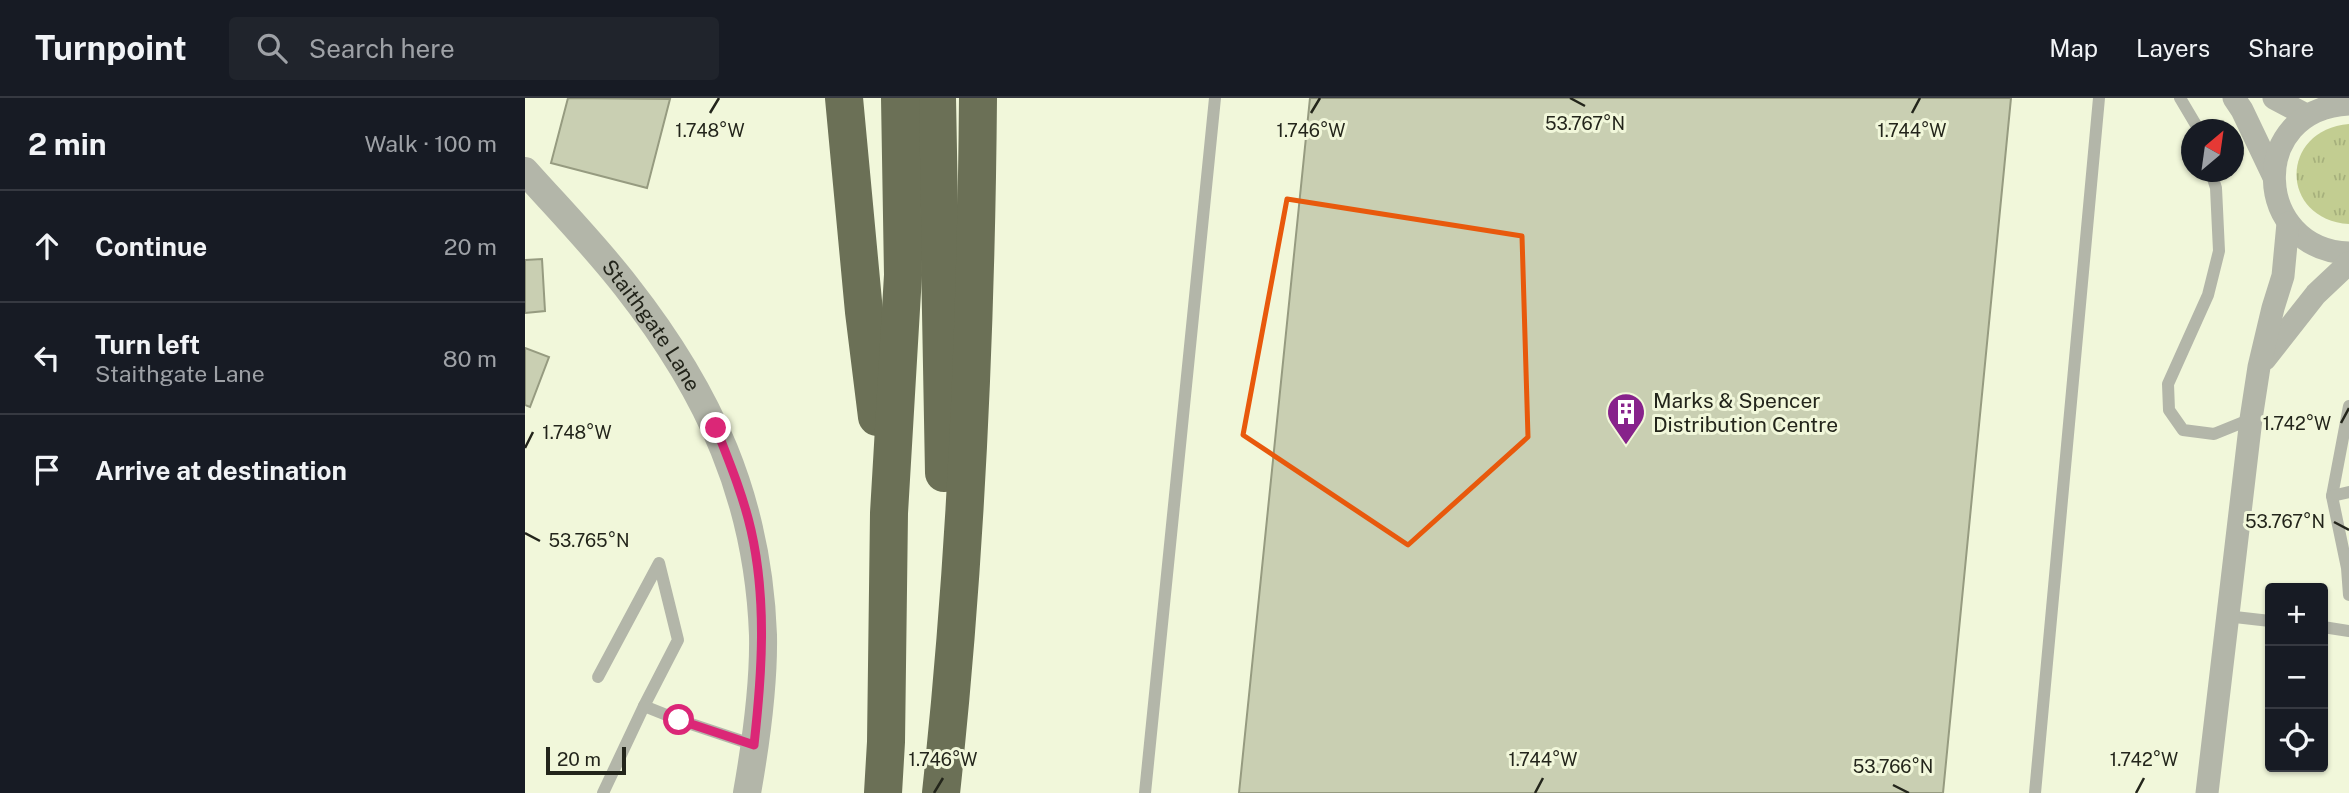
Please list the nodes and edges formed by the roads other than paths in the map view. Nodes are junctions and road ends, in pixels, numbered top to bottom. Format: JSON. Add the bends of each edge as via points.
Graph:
{"nodes":[{"id":1,"x":844,"y":98,"type":"edge"},
{"id":2,"x":900,"y":98,"type":"edge"},
{"id":3,"x":937,"y":98,"type":"edge"},
{"id":4,"x":978,"y":98,"type":"edge"},
{"id":5,"x":1215,"y":98,"type":"edge"},
{"id":6,"x":2099,"y":98,"type":"edge"},
{"id":7,"x":2180,"y":98,"type":"edge"},
{"id":8,"x":2234,"y":98,"type":"edge"},
{"id":9,"x":2274,"y":98,"type":"edge"},
{"id":10,"x":2349,"y":104,"type":"edge"},
{"id":11,"x":2306,"y":115,"type":"junction"},
{"id":12,"x":2192,"y":119,"type":"edge"},
{"id":13,"x":525,"y":171,"type":"edge"},
{"id":14,"x":2273,"y":176,"type":"junction"},
{"id":15,"x":2214,"y":182,"type":"edge"},
{"id":16,"x":2288,"y":223,"type":"junction"},
{"id":17,"x":2349,"y":253,"type":"edge"},
{"id":18,"x":2349,"y":263,"type":"edge"},
{"id":19,"x":2259,"y":367,"type":"junction"},
{"id":20,"x":2349,"y":406,"type":"edge"},
{"id":21,"x":2251,"y":419,"type":"junction"},
{"id":22,"x":2349,"y":492,"type":"edge"},
{"id":23,"x":2332,"y":496,"type":"junction"},
{"id":24,"x":889,"y":513,"type":"junction"},
{"id":25,"x":2349,"y":595,"type":"edge"},
{"id":26,"x":2226,"y":616,"type":"junction"},
{"id":27,"x":2265,"y":620,"type":"edge"},
{"id":28,"x":2328,"y":628,"type":"edge"},
{"id":29,"x":2349,"y":631,"type":"edge"},
{"id":30,"x":598,"y":677,"type":"dead end"},
{"id":31,"x":644,"y":706,"type":"junction"},
{"id":32,"x":949,"y":723,"type":"junction"},
{"id":33,"x":754,"y":745,"type":"junction"},
{"id":34,"x":603,"y":793,"type":"edge"},
{"id":35,"x":747,"y":793,"type":"edge"},
{"id":36,"x":883,"y":793,"type":"edge"},
{"id":37,"x":941,"y":793,"type":"edge"},
{"id":38,"x":1145,"y":793,"type":"edge"},
{"id":39,"x":2035,"y":793,"type":"edge"},
{"id":40,"x":2207,"y":793,"type":"edge"}],
"edges":[{"from":1,"to":24,"type":"highway"},
{"from":2,"to":24,"type":"highway","via":[[903,275]]},
{"from":3,"to":32,"type":"highway"},
{"from":4,"to":32,"type":"highway","via":[[973,380]]},
{"from":5,"to":38,"type":"lane"},
{"from":6,"to":39,"type":"lane"},
{"from":7,"to":12,"type":"lane"},
{"from":8,"to":14,"type":"street"},
{"from":9,"to":11,"type":"street"},
{"from":10,"to":11,"type":"street"},
{"from":11,"to":14,"type":"street","via":[[2285,136]]},
{"from":13,"to":33,"type":"street","name":"Staithgate Lane","via":[[658,329],[716,428],[751,531],[759,584],[763,637]]},
{"from":14,"to":16,"type":"street","via":[[2275,194]]},
{"from":15,"to":21,"type":"lane","via":[[2219,251],[2208,295],[2168,384],[2169,410],[2183,430],[2214,434]]},
{"from":16,"to":17,"type":"street","via":[[2322,249]]},
{"from":16,"to":19,"type":"street","via":[[2283,276]]},
{"from":18,"to":19,"type":"street","via":[[2316,294]]},
{"from":19,"to":21,"type":"street"},
{"from":20,"to":23,"type":"lane"},
{"from":21,"to":26,"type":"street"},
{"from":22,"to":23,"type":"lane"},
{"from":23,"to":25,"type":"lane"},
{"from":24,"to":36,"type":"highway"},
{"from":26,"to":27,"type":"lane"},
{"from":26,"to":40,"type":"street"},
{"from":28,"to":29,"type":"lane"},
{"from":30,"to":31,"type":"lane","via":[[659,563],[678,640]]},
{"from":31,"to":33,"type":"lane"},
{"from":31,"to":34,"type":"lane"},
{"from":32,"to":37,"type":"highway"},
{"from":33,"to":35,"type":"street","name":"Staithgate Lane"}]}
